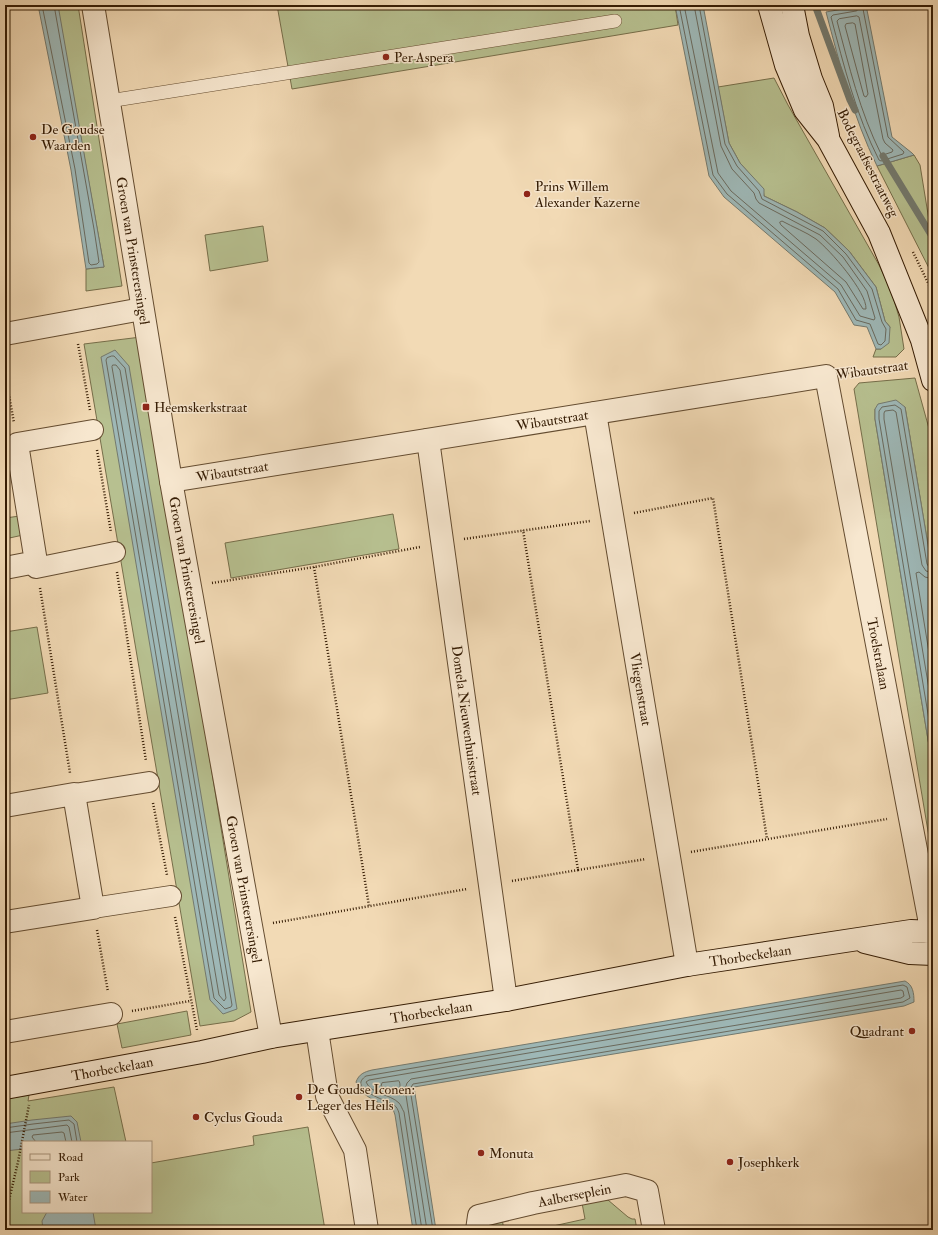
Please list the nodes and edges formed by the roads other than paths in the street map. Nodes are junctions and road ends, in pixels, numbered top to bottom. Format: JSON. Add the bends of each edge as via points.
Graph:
{"nodes":[{"id":1,"x":93,"y":5,"type":"edge"},
{"id":2,"x":769,"y":5,"type":"edge"},
{"id":3,"x":792,"y":5,"type":"edge"},
{"id":4,"x":615,"y":20,"type":"dead end"},
{"id":5,"x":109,"y":101,"type":"junction"},
{"id":6,"x":828,"y":139,"type":"junction"},
{"id":7,"x":142,"y":310,"type":"junction"},
{"id":8,"x":5,"y":334,"type":"edge"},
{"id":9,"x":931,"y":371,"type":"edge"},
{"id":10,"x":826,"y":376,"type":"joint"},
{"id":11,"x":595,"y":413,"type":"junction"},
{"id":12,"x":93,"y":430,"type":"road end"},
{"id":13,"x":428,"y":440,"type":"junction"},
{"id":14,"x":13,"y":449,"type":"edge"},
{"id":15,"x":171,"y":482,"type":"junction"},
{"id":16,"x":114,"y":552,"type":"road end"},
{"id":17,"x":36,"y":565,"type":"junction"},
{"id":18,"x":5,"y":568,"type":"edge"},
{"id":19,"x":149,"y":782,"type":"road end"},
{"id":20,"x":74,"y":794,"type":"junction"},
{"id":21,"x":5,"y":806,"type":"edge"},
{"id":22,"x":171,"y":896,"type":"road end"},
{"id":23,"x":93,"y":908,"type":"junction"},
{"id":24,"x":5,"y":922,"type":"edge"},
{"id":25,"x":931,"y":932,"type":"edge"},
{"id":26,"x":858,"y":940,"type":"junction"},
{"id":27,"x":933,"y":954,"type":"edge"},
{"id":28,"x":686,"y":965,"type":"junction"},
{"id":29,"x":506,"y":1000,"type":"junction"},
{"id":30,"x":111,"y":1014,"type":"road end"},
{"id":31,"x":317,"y":1030,"type":"junction"},
{"id":32,"x":5,"y":1032,"type":"edge"},
{"id":33,"x":271,"y":1038,"type":"junction"},
{"id":34,"x":5,"y":1088,"type":"edge"},
{"id":35,"x":367,"y":1230,"type":"edge"},
{"id":36,"x":476,"y":1230,"type":"edge"},
{"id":37,"x":654,"y":1230,"type":"edge"}],
"edges":[{"from":1,"to":5,"type":"street","name":"Groen van Prinsterersingel"},
{"from":2,"to":6,"type":"street","name":"Bodegraafsestraatweg","via":[[786,65],[805,110]]},
{"from":3,"to":6,"type":"street","name":"Bodegraafsestraatweg","via":[[798,36],[822,106]]},
{"from":4,"to":5,"type":"lane"},
{"from":5,"to":7,"type":"street","name":"Groen van Prinsterersingel"},
{"from":6,"to":9,"type":"street","name":"Bodegraafsestraatweg","via":[[879,233],[922,340]]},
{"from":7,"to":8,"type":"street"},
{"from":7,"to":15,"type":"street","name":"Groen van Prinsterersingel"},
{"from":10,"to":11,"type":"street","name":"Wibautstraat"},
{"from":10,"to":25,"type":"street","name":"Troelstralaan"},
{"from":11,"to":13,"type":"street","name":"Wibautstraat"},
{"from":11,"to":28,"type":"street","name":"Vliegenstraat"},
{"from":12,"to":14,"type":"street"},
{"from":13,"to":15,"type":"street","name":"Wibautstraat"},
{"from":13,"to":29,"type":"street","name":"Domela Nieuwenhuisstraat"},
{"from":14,"to":17,"type":"street","via":[[28,511]]},
{"from":15,"to":33,"type":"street","name":"Groen van Prinsterersingel"},
{"from":16,"to":17,"type":"street"},
{"from":17,"to":18,"type":"street"},
{"from":19,"to":20,"type":"street"},
{"from":20,"to":21,"type":"street"},
{"from":20,"to":23,"type":"street"},
{"from":22,"to":23,"type":"street"},
{"from":23,"to":24,"type":"street"},
{"from":25,"to":26,"type":"street","name":"Thorbeckelaan","via":[[911,931]]},
{"from":26,"to":27,"type":"street","name":"Thorbeckelaan","via":[[910,953]]},
{"from":26,"to":28,"type":"street","name":"Thorbeckelaan"},
{"from":28,"to":29,"type":"street","name":"Thorbeckelaan"},
{"from":29,"to":31,"type":"street","name":"Thorbeckelaan"},
{"from":30,"to":32,"type":"street"},
{"from":31,"to":33,"type":"street","name":"Thorbeckelaan"},
{"from":31,"to":35,"type":"street","via":[[327,1096],[355,1150]]},
{"from":33,"to":34,"type":"street","name":"Thorbeckelaan"},
{"from":36,"to":37,"type":"street","name":"Aalberseplein","via":[[479,1216],[626,1185],[647,1191]]}]}
